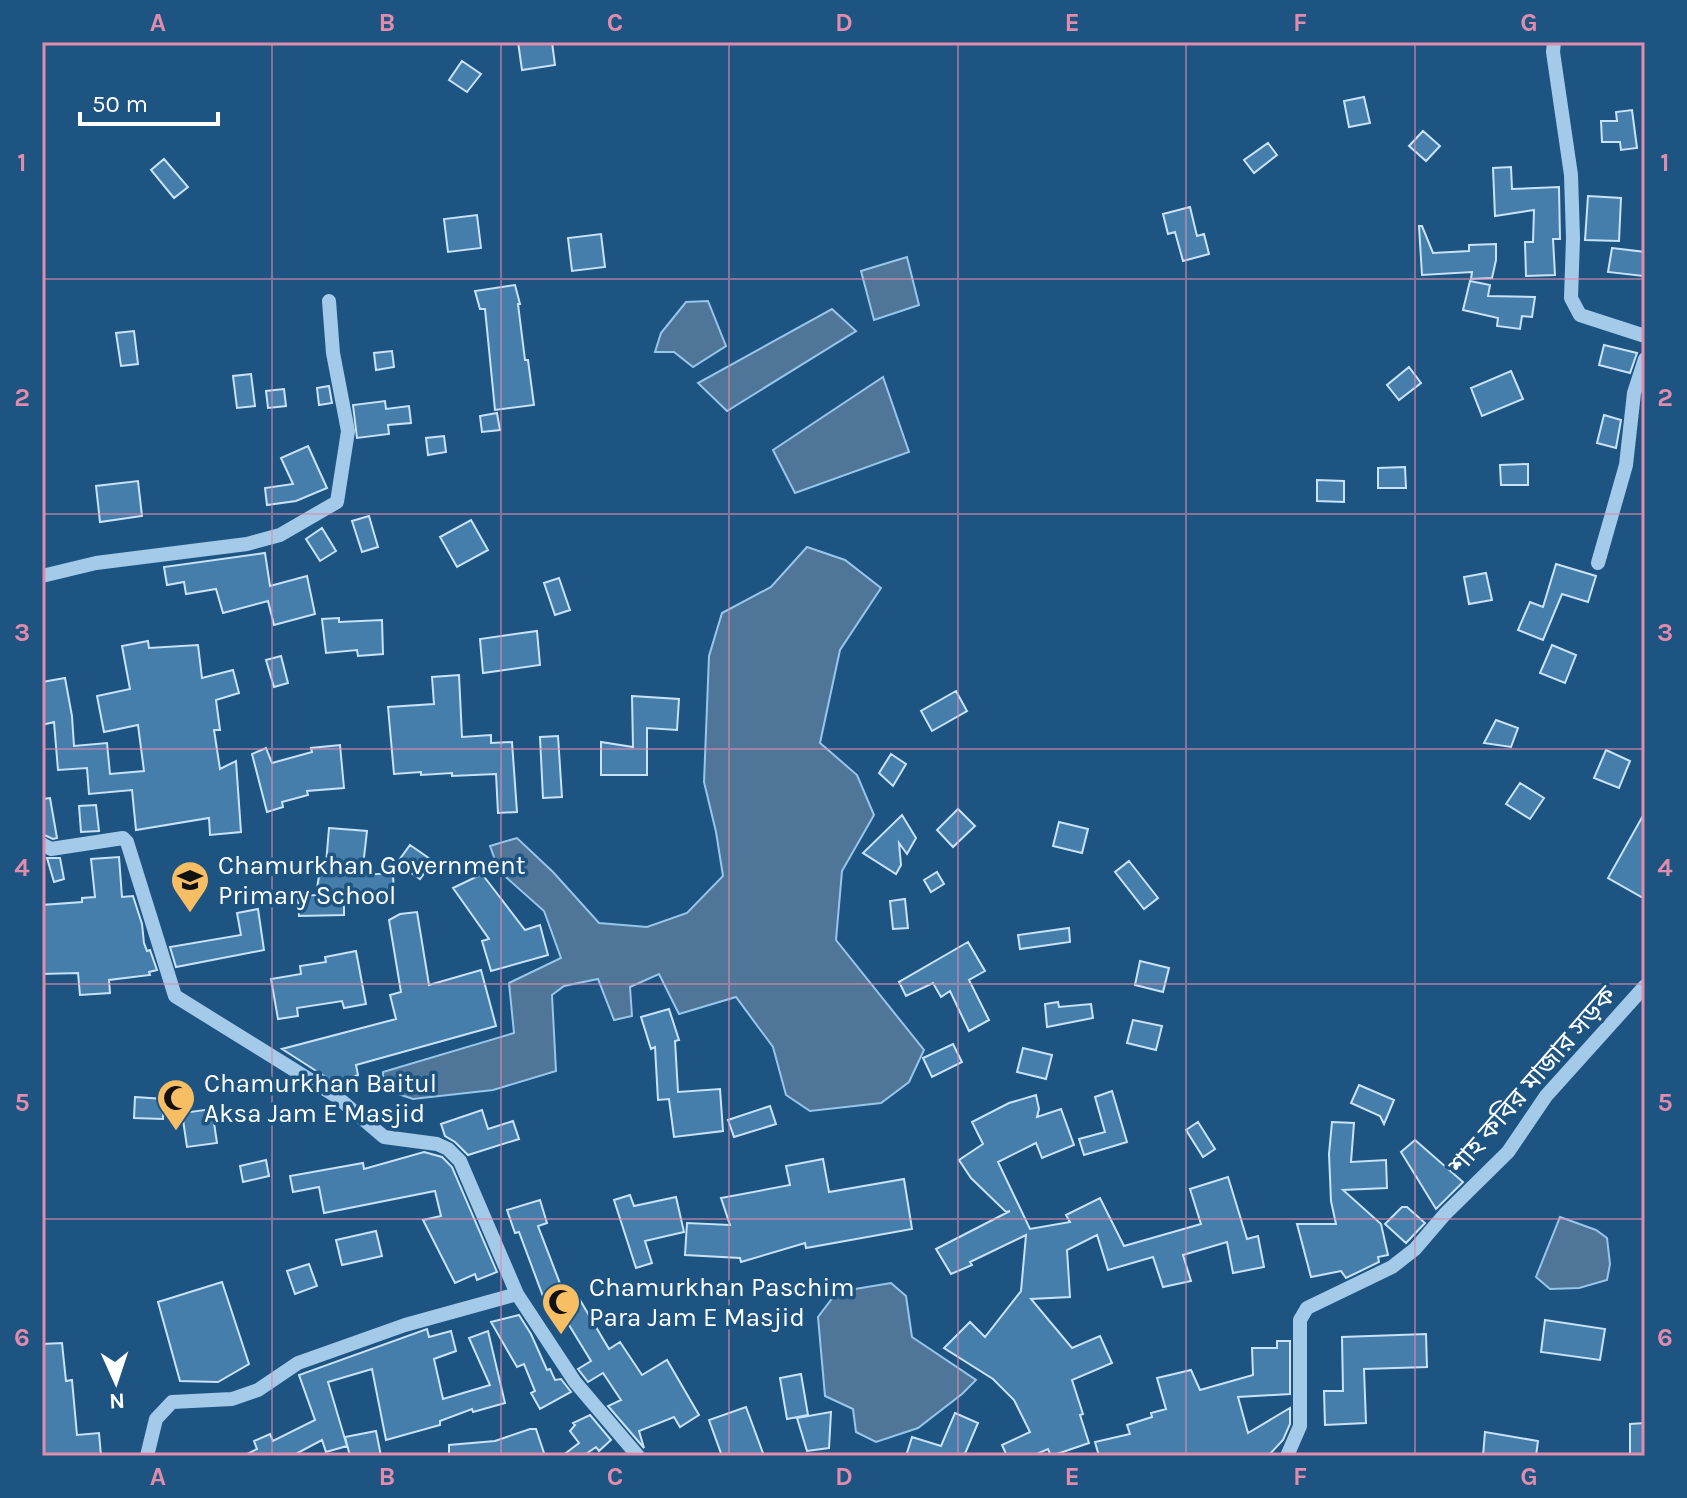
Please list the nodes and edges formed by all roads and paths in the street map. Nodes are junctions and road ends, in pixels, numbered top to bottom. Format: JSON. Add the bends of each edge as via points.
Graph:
{"nodes":[{"id":1,"x":1554,"y":42,"type":"edge"},
{"id":2,"x":329,"y":301,"type":"dead end"},
{"id":3,"x":1645,"y":336,"type":"edge"},
{"id":4,"x":1645,"y":359,"type":"edge"},
{"id":5,"x":1598,"y":563,"type":"dead end"},
{"id":6,"x":42,"y":576,"type":"edge"},
{"id":7,"x":42,"y":844,"type":"edge"},
{"id":8,"x":1645,"y":986,"type":"edge"},
{"id":9,"x":517,"y":1294,"type":"junction"},
{"id":10,"x":147,"y":1456,"type":"edge"},
{"id":11,"x":638,"y":1456,"type":"edge"},
{"id":12,"x":1287,"y":1456,"type":"edge"}],
"edges":[{"from":1,"to":3,"type":"street","via":[[1571,175],[1571,298],[1580,315]]},
{"from":2,"to":6,"type":"street","via":[[348,431],[337,502],[280,535],[247,544],[96,563]]},
{"from":4,"to":5,"type":"street","via":[[1634,393],[1626,465]]},
{"from":7,"to":9,"type":"street","via":[[51,849],[123,838],[175,996],[336,1096],[384,1137],[448,1149],[460,1161]]},
{"from":8,"to":12,"type":"street","name":"শাহ কবির মাজার সড়ক","via":[[1546,1096],[1508,1152],[1415,1249],[1392,1267],[1307,1308],[1300,1320],[1300,1426]]},
{"from":9,"to":10,"type":"street","via":[[405,1325],[298,1363],[258,1390],[232,1399],[172,1402],[156,1419]]},
{"from":9,"to":11,"type":"street","via":[[575,1382]]}]}
